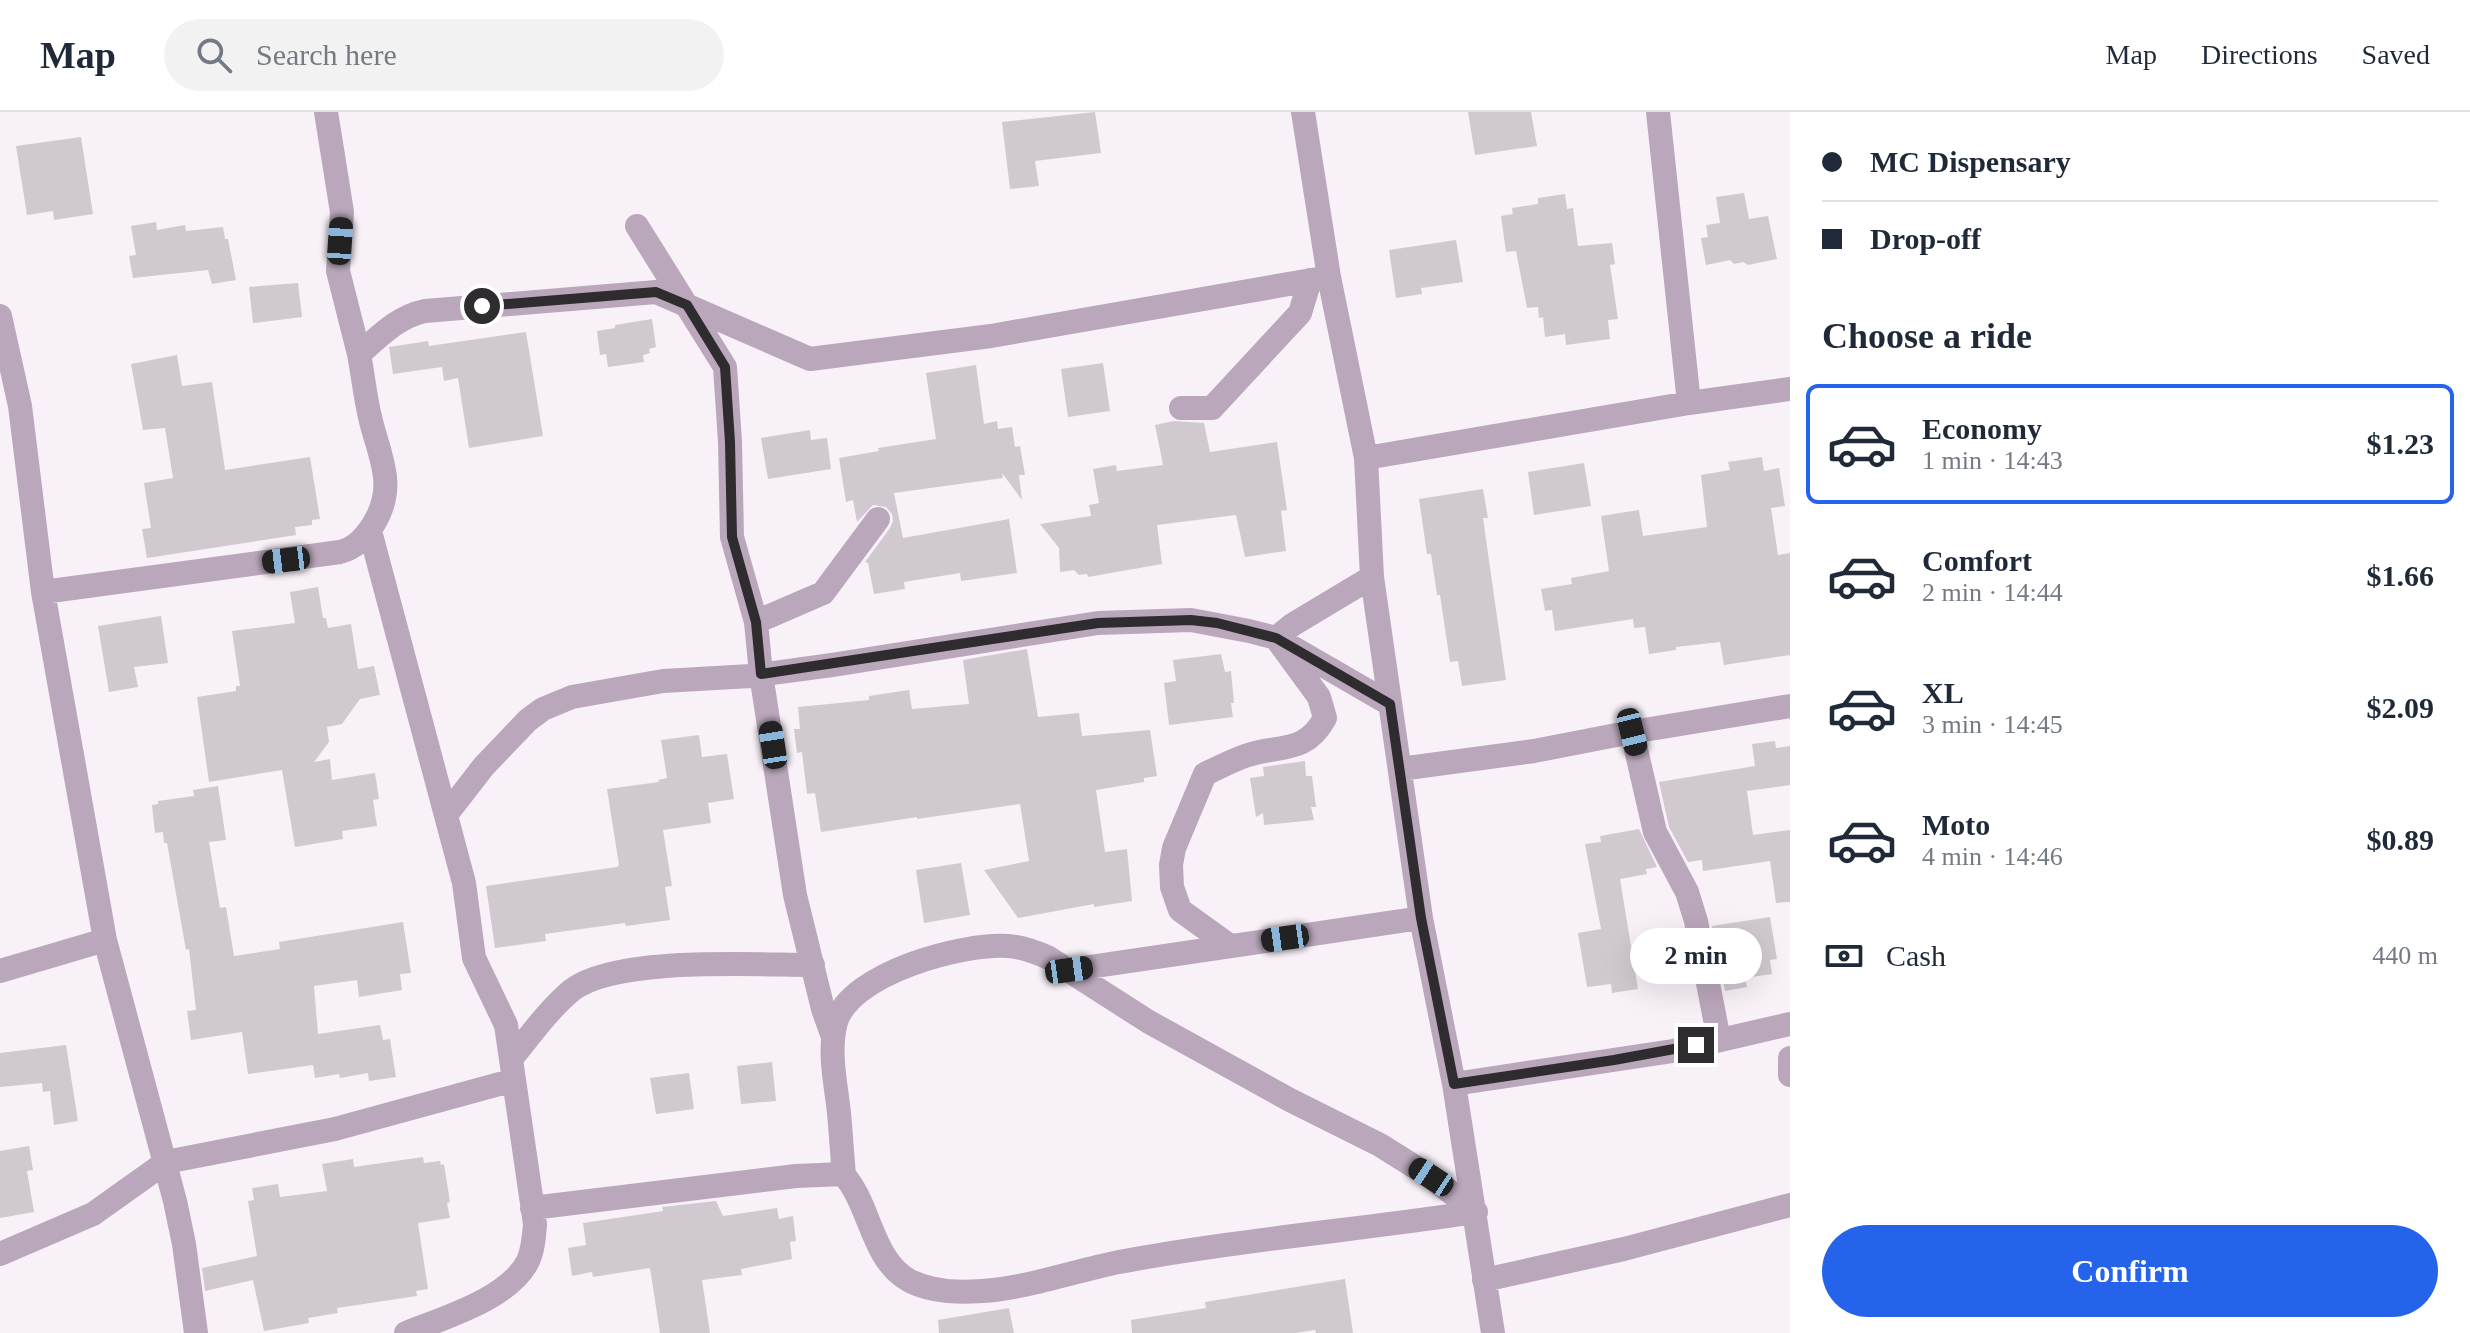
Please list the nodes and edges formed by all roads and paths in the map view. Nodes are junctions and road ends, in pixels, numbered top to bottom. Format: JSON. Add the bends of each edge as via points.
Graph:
{"nodes":[{"id":1,"x":326,"y":112,"type":"edge"},
{"id":2,"x":1303,"y":112,"type":"edge"},
{"id":3,"x":1658,"y":112,"type":"edge"},
{"id":4,"x":637,"y":226,"type":"dead end"},
{"id":5,"x":1320,"y":278,"type":"junction"},
{"id":6,"x":687,"y":305,"type":"junction"},
{"id":7,"x":0,"y":316,"type":"edge"},
{"id":8,"x":359,"y":354,"type":"junction"},
{"id":9,"x":1790,"y":389,"type":"edge"},
{"id":10,"x":1689,"y":403,"type":"junction"},
{"id":11,"x":10,"y":408,"type":"edge"},
{"id":12,"x":1181,"y":408,"type":"dead end"},
{"id":13,"x":1366,"y":458,"type":"junction"},
{"id":14,"x":878,"y":519,"type":"dead end"},
{"id":15,"x":370,"y":531,"type":"junction"},
{"id":16,"x":1372,"y":577,"type":"junction"},
{"id":17,"x":43,"y":592,"type":"junction"},
{"id":18,"x":756,"y":622,"type":"junction"},
{"id":19,"x":1276,"y":638,"type":"junction"},
{"id":20,"x":761,"y":674,"type":"junction"},
{"id":21,"x":1390,"y":704,"type":"junction"},
{"id":22,"x":1790,"y":706,"type":"edge"},
{"id":23,"x":1632,"y":732,"type":"junction"},
{"id":24,"x":1400,"y":769,"type":"junction"},
{"id":25,"x":446,"y":815,"type":"junction"},
{"id":26,"x":1421,"y":918,"type":"junction"},
{"id":27,"x":105,"y":940,"type":"junction"},
{"id":28,"x":1230,"y":946,"type":"junction"},
{"id":29,"x":813,"y":965,"type":"junction"},
{"id":30,"x":1069,"y":970,"type":"junction"},
{"id":31,"x":0,"y":971,"type":"edge"},
{"id":32,"x":1785,"y":1031,"type":"edge"},
{"id":33,"x":833,"y":1037,"type":"junction"},
{"id":34,"x":1719,"y":1040,"type":"junction"},
{"id":35,"x":1790,"y":1058,"type":"edge"},
{"id":36,"x":513,"y":1069,"type":"junction"},
{"id":37,"x":1790,"y":1075,"type":"edge"},
{"id":38,"x":1454,"y":1084,"type":"junction"},
{"id":39,"x":166,"y":1162,"type":"junction"},
{"id":40,"x":844,"y":1175,"type":"junction"},
{"id":41,"x":1790,"y":1205,"type":"edge"},
{"id":42,"x":532,"y":1208,"type":"junction"},
{"id":43,"x":1476,"y":1212,"type":"junction"},
{"id":44,"x":0,"y":1254,"type":"edge"},
{"id":45,"x":1484,"y":1280,"type":"junction"},
{"id":46,"x":196,"y":1333,"type":"edge"},
{"id":47,"x":406,"y":1333,"type":"edge"},
{"id":48,"x":1493,"y":1333,"type":"edge"}],
"edges":[{"from":1,"to":8,"type":"street","via":[[342,212],[338,271]]},
{"from":2,"to":5,"type":"street"},
{"from":3,"to":10,"type":"street"},
{"from":4,"to":6,"type":"street"},
{"from":5,"to":6,"type":"street","via":[[991,336],[810,359]]},
{"from":5,"to":12,"type":"street","via":[[1300,313],[1212,408]]},
{"from":5,"to":13,"type":"street"},
{"from":6,"to":8,"type":"street","via":[[656,292],[425,311],[399,319]]},
{"from":6,"to":18,"type":"street","via":[[725,367],[732,537]]},
{"from":7,"to":11,"type":"street"},
{"from":8,"to":15,"type":"street","via":[[386,475],[383,507]]},
{"from":9,"to":10,"type":"street"},
{"from":10,"to":13,"type":"street"},
{"from":11,"to":17,"type":"street"},
{"from":13,"to":16,"type":"street"},
{"from":14,"to":18,"type":"street","via":[[823,593]]},
{"from":15,"to":17,"type":"street","via":[[356,546],[340,552]]},
{"from":15,"to":25,"type":"street"},
{"from":16,"to":19,"type":"street"},
{"from":16,"to":21,"type":"street"},
{"from":17,"to":27,"type":"street"},
{"from":18,"to":20,"type":"street"},
{"from":19,"to":20,"type":"street","via":[[1191,620],[1098,623]]},
{"from":19,"to":21,"type":"street"},
{"from":19,"to":28,"type":"street","via":[[1319,697],[1325,718],[1307,741],[1244,756],[1205,774],[1174,848],[1171,873],[1177,906]]},
{"from":20,"to":25,"type":"street","via":[[663,681],[556,702],[521,726]]},
{"from":20,"to":29,"type":"street","via":[[789,864]]},
{"from":21,"to":24,"type":"street"},
{"from":22,"to":23,"type":"street"},
{"from":23,"to":24,"type":"street"},
{"from":23,"to":34,"type":"street","via":[[1655,832],[1694,911]]},
{"from":24,"to":26,"type":"street"},
{"from":25,"to":36,"type":"street","via":[[464,883],[474,958],[506,1025]]},
{"from":26,"to":28,"type":"street"},
{"from":26,"to":38,"type":"street"},
{"from":27,"to":31,"type":"street"},
{"from":27,"to":39,"type":"street"},
{"from":28,"to":30,"type":"street"},
{"from":29,"to":33,"type":"street"},
{"from":29,"to":36,"type":"street","via":[[682,964],[593,978],[554,1007]]},
{"from":30,"to":33,"type":"street","via":[[1041,954],[1008,946],[974,948],[920,962],[857,994],[840,1013]]},
{"from":30,"to":43,"type":"street","via":[[1149,1022],[1380,1145]]},
{"from":32,"to":34,"type":"street"},
{"from":33,"to":40,"type":"street"},
{"from":34,"to":38,"type":"street"},
{"from":35,"to":37,"type":"street"},
{"from":36,"to":39,"type":"street","via":[[335,1129]]},
{"from":36,"to":42,"type":"street"},
{"from":38,"to":43,"type":"street"},
{"from":39,"to":44,"type":"street","via":[[93,1214]]},
{"from":39,"to":46,"type":"street"},
{"from":40,"to":42,"type":"street","via":[[796,1176]]},
{"from":40,"to":43,"type":"street","via":[[892,1266],[910,1280],[941,1291],[985,1291],[1119,1262]]},
{"from":41,"to":45,"type":"street"},
{"from":42,"to":47,"type":"street","via":[[535,1224],[528,1262],[508,1284]]},
{"from":43,"to":45,"type":"street"},
{"from":45,"to":48,"type":"street"}]}
